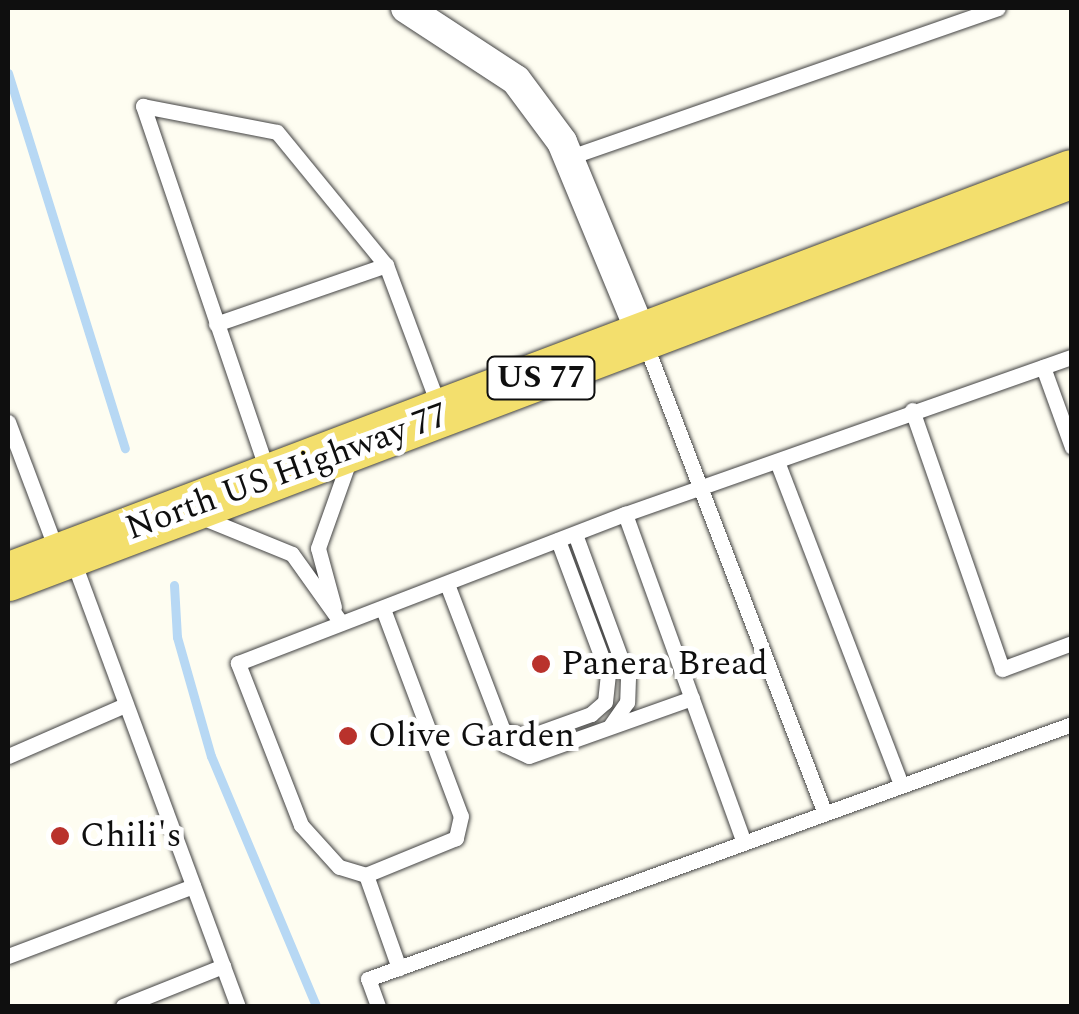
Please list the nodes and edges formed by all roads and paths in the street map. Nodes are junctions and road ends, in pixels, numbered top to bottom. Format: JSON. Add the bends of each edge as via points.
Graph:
{"nodes":[{"id":1,"x":406,"y":8,"type":"edge"},
{"id":2,"x":998,"y":8,"type":"edge"},
{"id":3,"x":570,"y":157,"type":"junction"},
{"id":4,"x":1072,"y":174,"type":"edge"},
{"id":5,"x":386,"y":265,"type":"junction"},
{"id":6,"x":216,"y":324,"type":"junction"},
{"id":7,"x":644,"y":340,"type":"junction"},
{"id":8,"x":1072,"y":357,"type":"edge"},
{"id":9,"x":1043,"y":367,"type":"junction"},
{"id":10,"x":912,"y":410,"type":"junction"},
{"id":11,"x":442,"y":416,"type":"junction"},
{"id":12,"x":8,"y":422,"type":"edge"},
{"id":13,"x":356,"y":444,"type":"junction"},
{"id":14,"x":1072,"y":447,"type":"edge"},
{"id":15,"x":778,"y":464,"type":"junction"},
{"id":16,"x":268,"y":476,"type":"junction"},
{"id":17,"x":698,"y":485,"type":"junction"},
{"id":18,"x":181,"y":510,"type":"junction"},
{"id":19,"x":625,"y":514,"type":"junction"},
{"id":20,"x":575,"y":534,"type":"junction"},
{"id":21,"x":558,"y":540,"type":"junction"},
{"id":22,"x":65,"y":556,"type":"junction"},
{"id":23,"x":8,"y":576,"type":"edge"},
{"id":24,"x":448,"y":584,"type":"junction"},
{"id":25,"x":383,"y":609,"type":"junction"},
{"id":26,"x":338,"y":620,"type":"junction"},
{"id":27,"x":1072,"y":643,"type":"edge"},
{"id":28,"x":692,"y":698,"type":"junction"},
{"id":29,"x":125,"y":705,"type":"junction"},
{"id":30,"x":498,"y":724,"type":"junction"},
{"id":31,"x":1072,"y":724,"type":"edge"},
{"id":32,"x":604,"y":730,"type":"junction"},
{"id":33,"x":8,"y":756,"type":"edge"},
{"id":34,"x":900,"y":782,"type":"junction"},
{"id":35,"x":824,"y":811,"type":"junction"},
{"id":36,"x":743,"y":840,"type":"junction"},
{"id":37,"x":366,"y":874,"type":"junction"},
{"id":38,"x":193,"y":886,"type":"junction"},
{"id":39,"x":8,"y":956,"type":"edge"},
{"id":40,"x":222,"y":966,"type":"junction"},
{"id":41,"x":399,"y":968,"type":"junction"},
{"id":42,"x":123,"y":1006,"type":"edge"},
{"id":43,"x":238,"y":1006,"type":"edge"},
{"id":44,"x":378,"y":1006,"type":"edge"}],
"edges":[{"from":1,"to":3,"type":"street","via":[[516,80]]},
{"from":2,"to":3,"type":"lane"},
{"from":3,"to":7,"type":"street"},
{"from":4,"to":7,"type":"main road","name":"North US Highway 77","number":"US 77"},
{"from":5,"to":6,"type":"lane"},
{"from":5,"to":6,"type":"lane","via":[[277,132],[143,106]]},
{"from":5,"to":11,"type":"lane"},
{"from":6,"to":16,"type":"lane"},
{"from":7,"to":11,"type":"main road","name":"North US Highway 77","number":"US 77"},
{"from":7,"to":17,"type":"lane"},
{"from":8,"to":9,"type":"lane"},
{"from":9,"to":10,"type":"lane"},
{"from":9,"to":14,"type":"lane"},
{"from":10,"to":15,"type":"lane"},
{"from":10,"to":27,"type":"lane","via":[[1002,668]]},
{"from":11,"to":13,"type":"main road","name":"North US Highway 77","number":"US 77"},
{"from":12,"to":22,"type":"lane"},
{"from":13,"to":16,"type":"main road","name":"North US Highway 77","number":"US 77"},
{"from":13,"to":26,"type":"lane","via":[[318,548]]},
{"from":15,"to":17,"type":"lane"},
{"from":15,"to":34,"type":"lane"},
{"from":16,"to":18,"type":"main road","name":"North US Highway 77","number":"US 77"},
{"from":17,"to":19,"type":"lane"},
{"from":17,"to":35,"type":"lane"},
{"from":18,"to":22,"type":"main road","name":"North US Highway 77","number":"US 77"},
{"from":18,"to":26,"type":"lane","via":[[292,554]]},
{"from":19,"to":20,"type":"lane"},
{"from":19,"to":28,"type":"lane"},
{"from":20,"to":21,"type":"lane"},
{"from":20,"to":32,"type":"lane","via":[[628,678],[627,702]]},
{"from":21,"to":24,"type":"lane"},
{"from":21,"to":30,"type":"lane","via":[[609,693],[596,712],[530,736]]},
{"from":22,"to":23,"type":"main road","name":"North US Highway 77","number":"US 77"},
{"from":22,"to":29,"type":"lane"},
{"from":24,"to":25,"type":"lane"},
{"from":24,"to":30,"type":"lane"},
{"from":25,"to":26,"type":"lane"},
{"from":25,"to":37,"type":"lane","via":[[461,816],[456,838]]},
{"from":26,"to":37,"type":"lane","via":[[238,662],[301,825],[340,867]]},
{"from":28,"to":32,"type":"lane"},
{"from":28,"to":36,"type":"lane"},
{"from":29,"to":33,"type":"lane"},
{"from":29,"to":38,"type":"lane"},
{"from":30,"to":32,"type":"lane","via":[[506,745],[530,756]]},
{"from":31,"to":34,"type":"lane"},
{"from":34,"to":35,"type":"lane"},
{"from":35,"to":36,"type":"lane"},
{"from":36,"to":41,"type":"lane"},
{"from":37,"to":41,"type":"lane"},
{"from":38,"to":39,"type":"lane"},
{"from":38,"to":40,"type":"lane"},
{"from":40,"to":42,"type":"lane"},
{"from":40,"to":43,"type":"lane"},
{"from":41,"to":44,"type":"lane","via":[[368,979]]}]}
